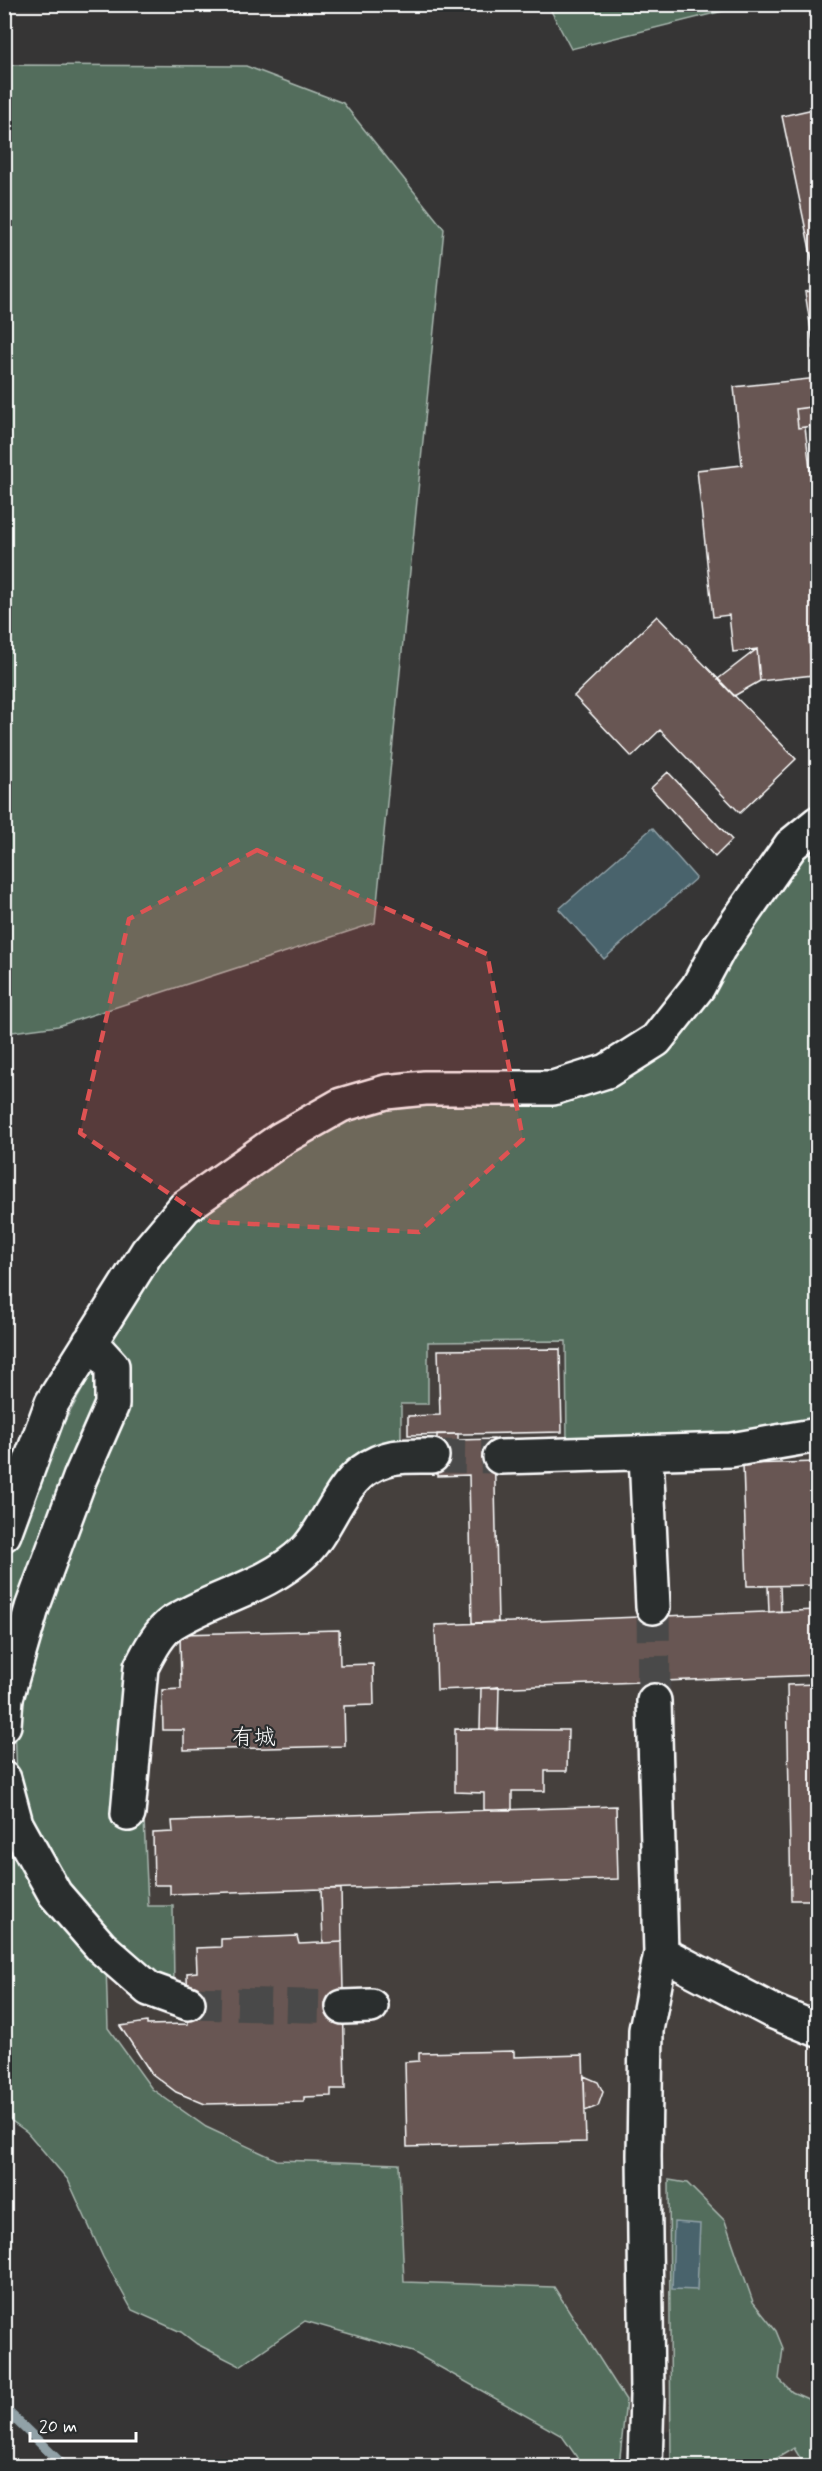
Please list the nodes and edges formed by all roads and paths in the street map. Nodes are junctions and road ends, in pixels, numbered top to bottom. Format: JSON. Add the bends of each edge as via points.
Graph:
{"nodes":[{"id":1,"x":818,"y":824,"type":"edge"},
{"id":2,"x":90,"y":1342,"type":"junction"},
{"id":3,"x":814,"y":1433,"type":"edge"},
{"id":4,"x":646,"y":1455,"type":"junction"},
{"id":5,"x":432,"y":1456,"type":"tunnel mouth"},
{"id":6,"x":500,"y":1457,"type":"tunnel mouth"},
{"id":7,"x":4,"y":1534,"type":"edge"},
{"id":8,"x":653,"y":1607,"type":"tunnel mouth"},
{"id":9,"x":654,"y":1701,"type":"tunnel mouth"},
{"id":10,"x":4,"y":1725,"type":"edge"},
{"id":11,"x":4,"y":1779,"type":"edge"},
{"id":12,"x":128,"y":1814,"type":"dead end"},
{"id":13,"x":662,"y":1953,"type":"junction"},
{"id":14,"x":188,"y":2003,"type":"tunnel mouth"},
{"id":15,"x":818,"y":2030,"type":"edge"},
{"id":16,"x":645,"y":2466,"type":"edge"}],
"edges":[{"from":1,"to":2,"type":"street","via":[[791,845],[719,948],[698,987],[656,1040],[607,1071],[553,1089],[424,1088],[386,1092],[341,1105],[281,1139],[185,1207],[147,1252]]},
{"from":2,"to":7,"type":"street","via":[[52,1403]]},
{"from":2,"to":10,"type":"street","via":[[112,1366],[112,1406],[80,1478],[32,1608],[6,1698]]},
{"from":3,"to":4,"type":"street","via":[[731,1450]]},
{"from":4,"to":6,"type":"street"},
{"from":4,"to":8,"type":"street"},
{"from":5,"to":12,"type":"street","via":[[390,1456],[362,1472],[334,1506],[306,1551],[274,1576],[171,1624],[152,1646],[141,1667]]},
{"from":9,"to":13,"type":"street"},
{"from":11,"to":14,"type":"street","via":[[16,1824],[55,1894],[101,1947],[149,1989]]},
{"from":13,"to":15,"type":"street","via":[[774,2012]]},
{"from":13,"to":16,"type":"street","via":[[646,2030]]}]}
